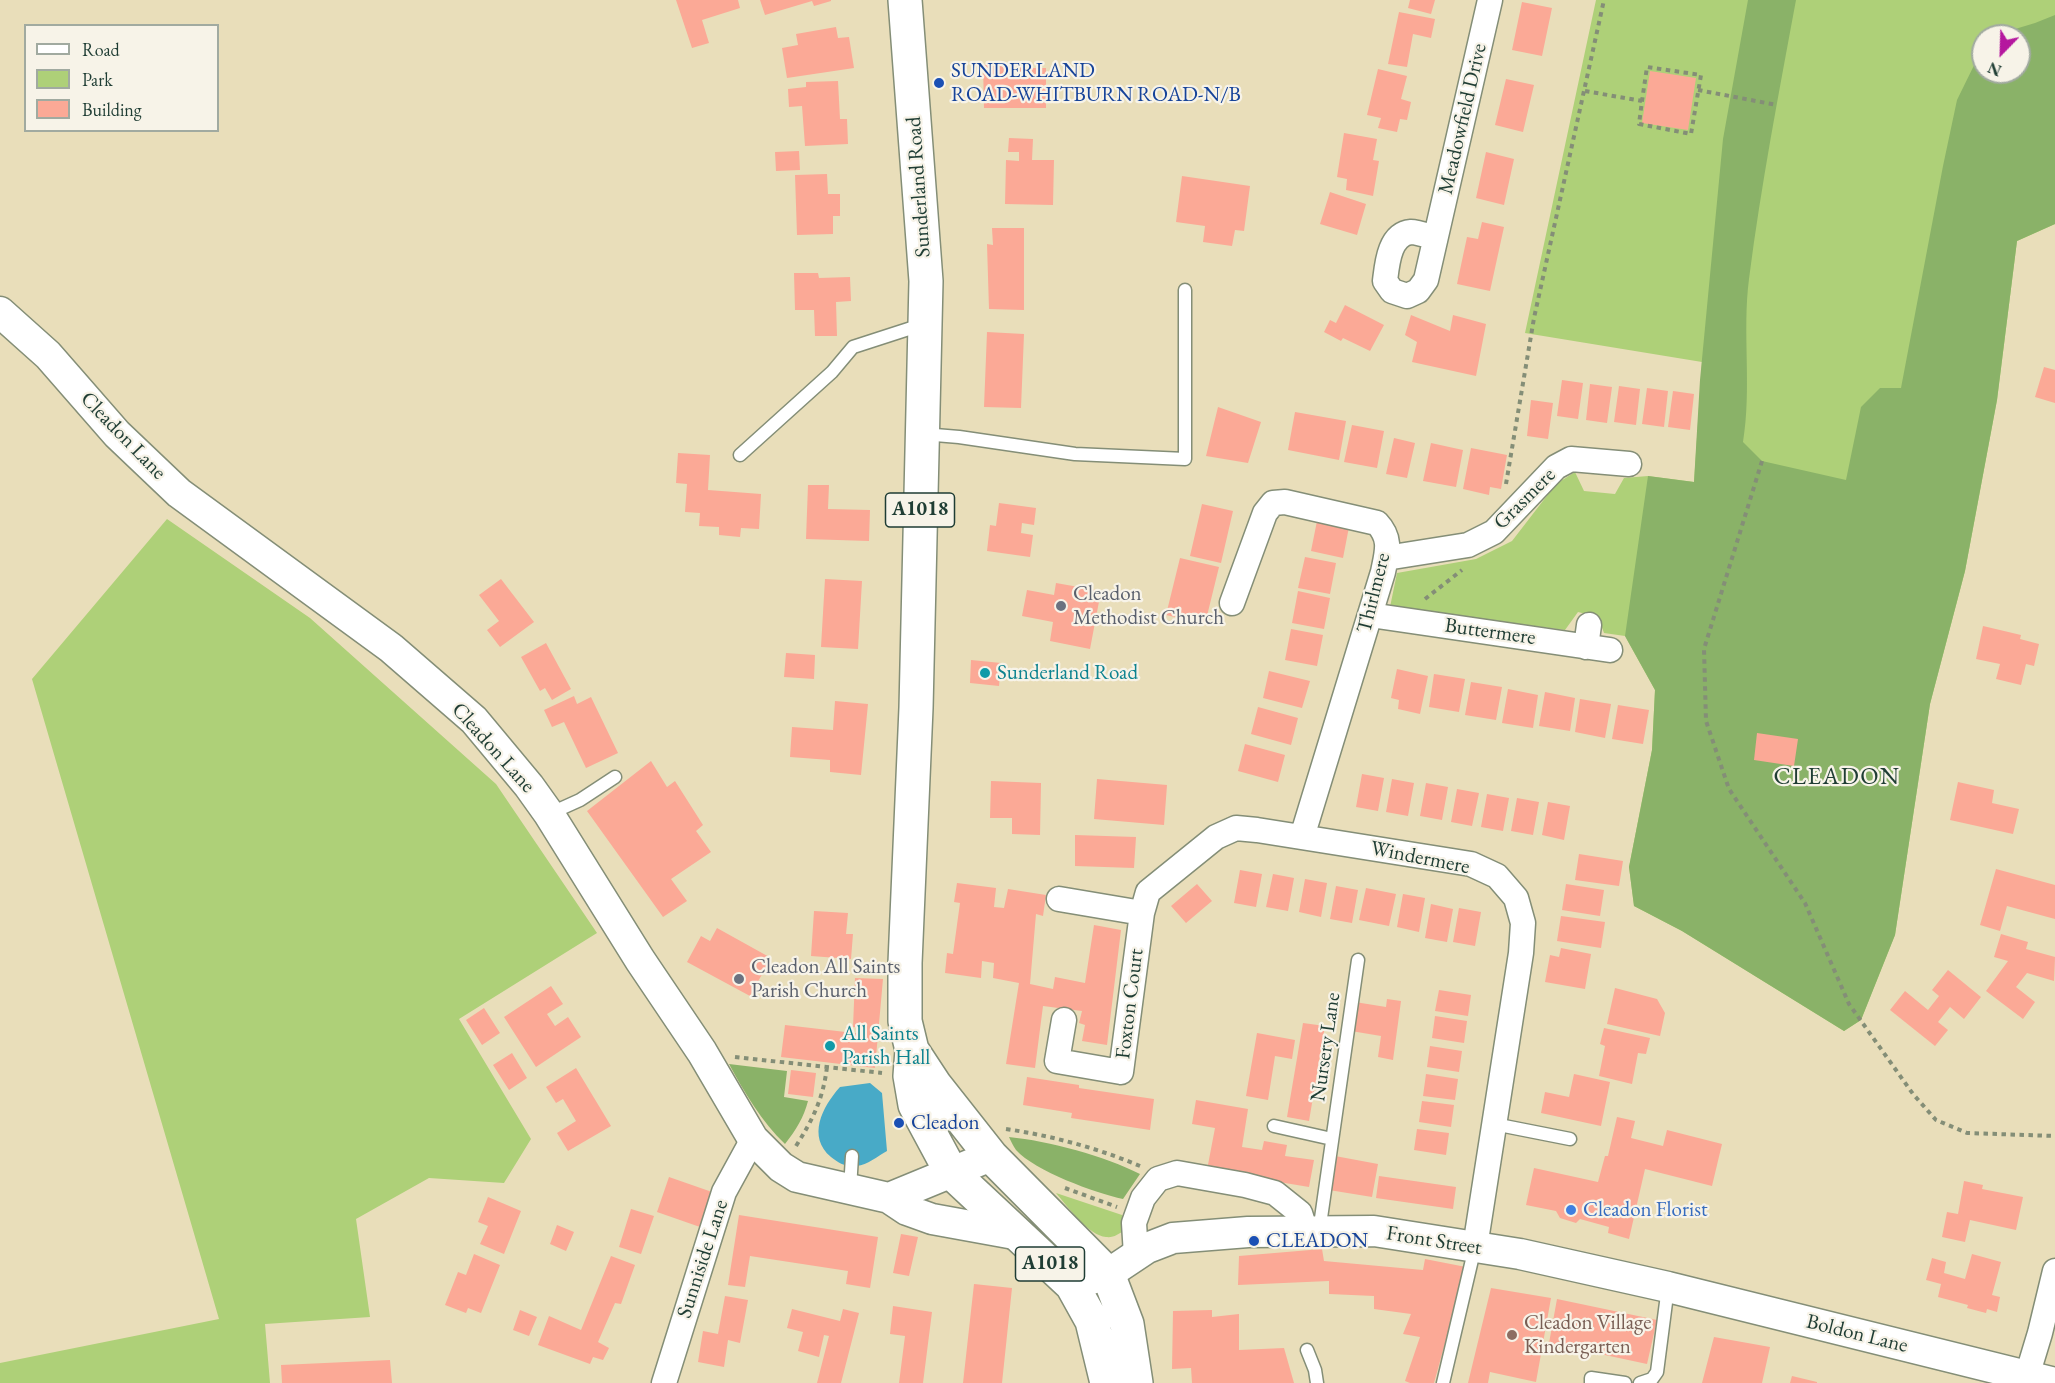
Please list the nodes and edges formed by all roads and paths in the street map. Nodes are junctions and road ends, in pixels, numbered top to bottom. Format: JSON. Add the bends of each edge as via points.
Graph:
{"nodes":[{"id":1,"x":905,"y":0,"type":"edge"},
{"id":2,"x":1490,"y":0,"type":"edge"},
{"id":3,"x":1604,"y":0,"type":"edge"},
{"id":4,"x":1698,"y":90,"type":"junction"},
{"id":5,"x":1585,"y":91,"type":"junction"},
{"id":6,"x":1642,"y":101,"type":"junction"},
{"id":7,"x":1777,"y":105,"type":"dead end"},
{"id":8,"x":1435,"y":238,"type":"dead end"},
{"id":9,"x":1185,"y":290,"type":"dead end"},
{"id":10,"x":0,"y":312,"type":"edge"},
{"id":11,"x":925,"y":324,"type":"junction"},
{"id":12,"x":922,"y":434,"type":"junction"},
{"id":13,"x":740,"y":455,"type":"dead end"},
{"id":14,"x":1762,"y":461,"type":"dead end"},
{"id":15,"x":1613,"y":469,"type":"dead end"},
{"id":16,"x":1495,"y":530,"type":"junction"},
{"id":17,"x":1386,"y":558,"type":"junction"},
{"id":18,"x":1232,"y":603,"type":"dead end"},
{"id":19,"x":1370,"y":615,"type":"junction"},
{"id":20,"x":1394,"y":618,"type":"junction"},
{"id":21,"x":1595,"y":641,"type":"dead end"},
{"id":22,"x":615,"y":777,"type":"dead end"},
{"id":23,"x":549,"y":814,"type":"junction"},
{"id":24,"x":1302,"y":837,"type":"junction"},
{"id":25,"x":1059,"y":899,"type":"dead end"},
{"id":26,"x":1142,"y":913,"type":"junction"},
{"id":27,"x":1358,"y":960,"type":"dead end"},
{"id":28,"x":1064,"y":1020,"type":"dead end"},
{"id":29,"x":909,"y":1049,"type":"junction"},
{"id":30,"x":702,"y":1053,"type":"junction"},
{"id":31,"x":828,"y":1067,"type":"junction"},
{"id":32,"x":1494,"y":1124,"type":"junction"},
{"id":33,"x":966,"y":1125,"type":"junction"},
{"id":34,"x":1274,"y":1126,"type":"dead end"},
{"id":35,"x":2055,"y":1136,"type":"edge"},
{"id":36,"x":1332,"y":1138,"type":"junction"},
{"id":37,"x":1570,"y":1138,"type":"dead end"},
{"id":38,"x":753,"y":1139,"type":"junction"},
{"id":39,"x":852,"y":1156,"type":"dead end"},
{"id":40,"x":991,"y":1156,"type":"junction"},
{"id":41,"x":781,"y":1167,"type":"junction"},
{"id":42,"x":951,"y":1172,"type":"junction"},
{"id":43,"x":1158,"y":1179,"type":"junction"},
{"id":44,"x":850,"y":1189,"type":"junction"},
{"id":45,"x":889,"y":1198,"type":"junction"},
{"id":46,"x":1312,"y":1232,"type":"junction"},
{"id":47,"x":1020,"y":1235,"type":"junction"},
{"id":48,"x":1475,"y":1247,"type":"junction"},
{"id":49,"x":1136,"y":1255,"type":"junction"},
{"id":50,"x":2055,"y":1271,"type":"edge"},
{"id":51,"x":1108,"y":1274,"type":"junction"},
{"id":52,"x":1072,"y":1285,"type":"junction"},
{"id":53,"x":1664,"y":1286,"type":"junction"},
{"id":54,"x":1306,"y":1350,"type":"dead end"},
{"id":55,"x":2027,"y":1376,"type":"junction"},
{"id":56,"x":664,"y":1383,"type":"edge"},
{"id":57,"x":1107,"y":1383,"type":"edge"},
{"id":58,"x":1136,"y":1383,"type":"edge"},
{"id":59,"x":1317,"y":1383,"type":"edge"},
{"id":60,"x":1443,"y":1383,"type":"edge"},
{"id":61,"x":1591,"y":1383,"type":"edge"},
{"id":62,"x":1625,"y":1383,"type":"edge"},
{"id":63,"x":1640,"y":1383,"type":"edge"},
{"id":64,"x":2055,"y":1383,"type":"edge"}],
"edges":[{"from":1,"to":11,"type":"highway","name":"Sunderland Road","number":"A1018","via":[[926,281]]},
{"from":2,"to":8,"type":"street","name":"Meadowfield Drive"},
{"from":3,"to":5,"type":"path"},
{"from":4,"to":6,"type":"path","via":[[1701,75],[1647,67]]},
{"from":4,"to":6,"type":"path","via":[[1691,134],[1638,124]]},
{"from":4,"to":7,"type":"path"},
{"from":5,"to":6,"type":"path"},
{"from":5,"to":16,"type":"path","via":[[1534,318]]},
{"from":9,"to":12,"type":"lane","via":[[1185,459],[1076,454]]},
{"from":10,"to":23,"type":"street","name":"Cleadon Lane","via":[[48,355],[117,434],[178,493],[391,648],[474,720]]},
{"from":11,"to":12,"type":"highway","name":"Sunderland Road","number":"A1018"},
{"from":11,"to":13,"type":"lane","via":[[853,347],[832,372]]},
{"from":12,"to":29,"type":"highway","name":"Sunderland Road","number":"A1018","via":[[905,963]]},
{"from":14,"to":35,"type":"path","via":[[1704,648],[1706,721],[1729,789],[1805,903],[1849,1004],[1936,1120],[1967,1132]]},
{"from":15,"to":16,"type":"street","name":"Grasmere","via":[[1571,459],[1556,467]]},
{"from":16,"to":17,"type":"street","name":"Grasmere","via":[[1468,545]]},
{"from":16,"to":20,"type":"path","via":[[1466,567],[1439,590]]},
{"from":17,"to":18,"type":"street","name":"Thirlmere","via":[[1385,532],[1377,522],[1285,502],[1273,503],[1265,513]]},
{"from":17,"to":19,"type":"street","name":"Thirlmere"},
{"from":19,"to":20,"type":"street","name":"Buttermere"},
{"from":19,"to":24,"type":"street","name":"Thirlmere"},
{"from":20,"to":21,"type":"street","name":"Buttermere"},
{"from":22,"to":23,"type":"lane"},
{"from":23,"to":30,"type":"street","name":"Cleadon Lane"},
{"from":24,"to":26,"type":"street","name":"Windermere","via":[[1236,828],[1216,837],[1148,892]]},
{"from":24,"to":32,"type":"street","name":"Windermere","via":[[1470,864],[1497,876],[1516,898],[1523,924],[1521,953]]},
{"from":25,"to":26,"type":"street"},
{"from":26,"to":28,"type":"street","name":"Foxton Court","via":[[1121,1072],[1056,1061]]},
{"from":27,"to":36,"type":"lane","name":"Nursery Lane"},
{"from":29,"to":31,"type":"path"},
{"from":29,"to":33,"type":"highway","number":"A1018"},
{"from":29,"to":42,"type":"highway","number":"A1018","via":[[915,1105]]},
{"from":30,"to":31,"type":"path"},
{"from":30,"to":38,"type":"street","name":"Cleadon Lane"},
{"from":31,"to":41,"type":"path","via":[[824,1093],[813,1119]]},
{"from":32,"to":37,"type":"lane"},
{"from":32,"to":48,"type":"street","name":"Windermere"},
{"from":33,"to":40,"type":"highway","number":"A1018"},
{"from":33,"to":43,"type":"path","via":[[1060,1139],[1111,1154],[1144,1168]]},
{"from":34,"to":36,"type":"lane"},
{"from":36,"to":46,"type":"lane","name":"Nursery Lane"},
{"from":38,"to":41,"type":"street","name":"Cleadon Lane"},
{"from":38,"to":56,"type":"street","name":"Sunniside Lane","via":[[724,1192]]},
{"from":39,"to":44,"type":"lane"},
{"from":40,"to":42,"type":"street"},
{"from":40,"to":51,"type":"highway","number":"A1018"},
{"from":41,"to":44,"type":"street","name":"Cleadon Lane","via":[[797,1177]]},
{"from":42,"to":45,"type":"street"},
{"from":42,"to":47,"type":"highway","number":"A1018"},
{"from":43,"to":46,"type":"street","via":[[1177,1173],[1275,1193],[1300,1214]]},
{"from":43,"to":49,"type":"street","via":[[1143,1198],[1134,1223]]},
{"from":44,"to":45,"type":"street","name":"Cleadon Lane"},
{"from":45,"to":47,"type":"street","name":"Cleadon Lane","via":[[932,1219]]},
{"from":46,"to":48,"type":"street","name":"Front Street","via":[[1374,1231]]},
{"from":46,"to":49,"type":"street","name":"Front Street","via":[[1173,1238]]},
{"from":47,"to":52,"type":"highway","number":"A1018"},
{"from":48,"to":53,"type":"street","name":"Front Street"},
{"from":48,"to":60,"type":"lane"},
{"from":49,"to":51,"type":"street","name":"Front Street"},
{"from":50,"to":55,"type":"street"},
{"from":51,"to":52,"type":"street","name":"Front Street"},
{"from":51,"to":58,"type":"highway","number":"A1018","via":[[1127,1324]]},
{"from":52,"to":57,"type":"highway","number":"A1018","via":[[1092,1321]]},
{"from":53,"to":55,"type":"street","name":"Boldon Lane"},
{"from":53,"to":63,"type":"lane","via":[[1657,1372],[1652,1379]]},
{"from":54,"to":59,"type":"lane"},
{"from":55,"to":64,"type":"street","name":"Boldon Lane"},
{"from":61,"to":62,"type":"lane","via":[[1591,1378]]}]}
